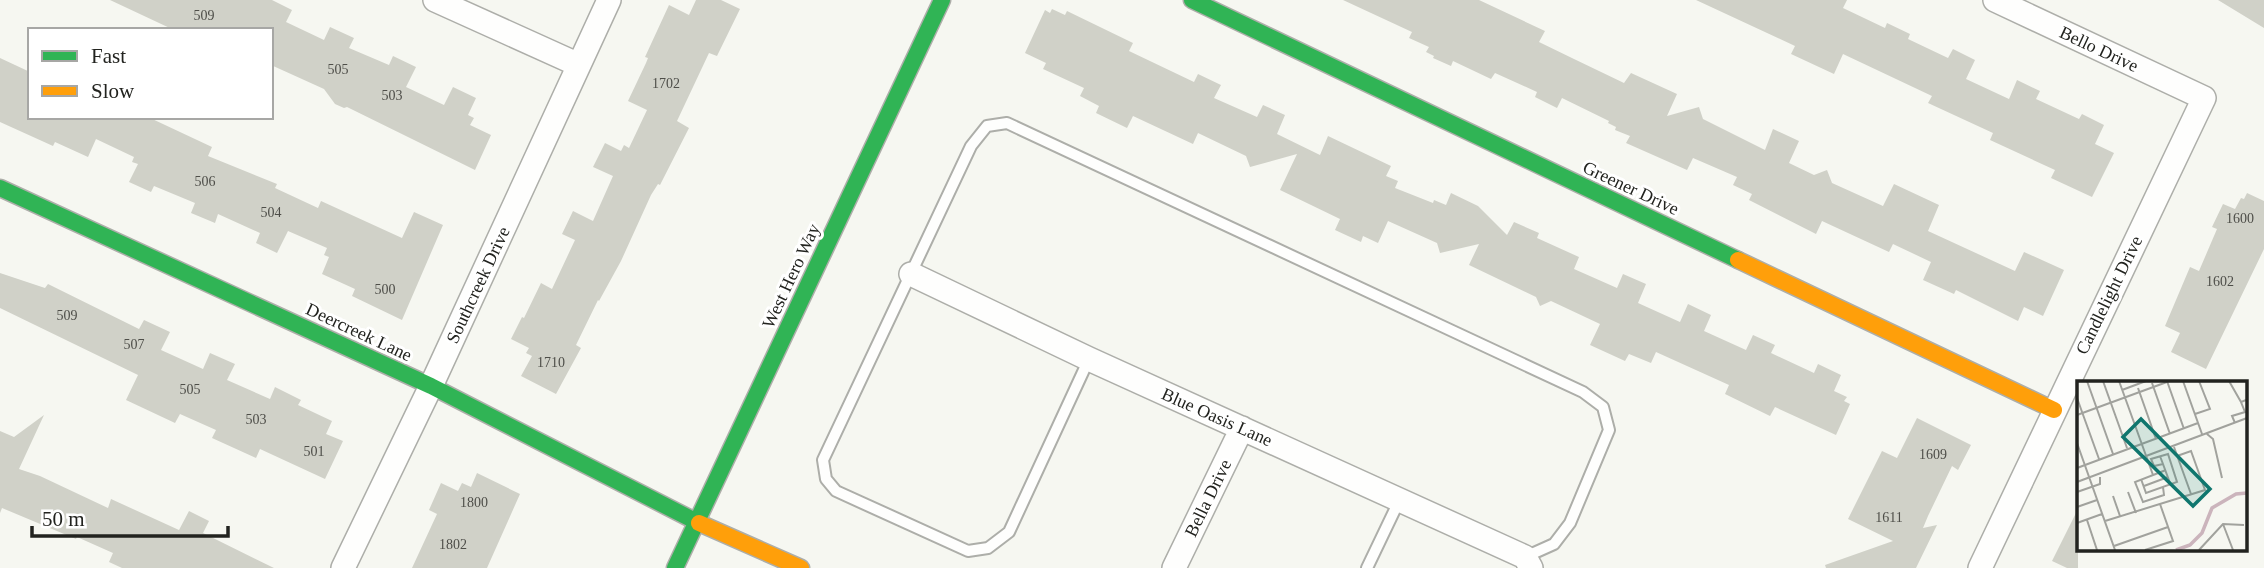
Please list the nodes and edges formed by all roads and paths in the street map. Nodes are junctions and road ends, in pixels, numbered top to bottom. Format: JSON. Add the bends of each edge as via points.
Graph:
{"nodes":[{"id":1,"x":435,"y":0,"type":"edge"},
{"id":2,"x":609,"y":0,"type":"edge"},
{"id":3,"x":942,"y":0,"type":"edge"},
{"id":4,"x":1995,"y":0,"type":"edge"},
{"id":5,"x":1197,"y":1,"type":"edge"},
{"id":6,"x":579,"y":65,"type":"junction"},
{"id":7,"x":2204,"y":98,"type":"joint"},
{"id":8,"x":0,"y":188,"type":"edge"},
{"id":9,"x":911,"y":274,"type":"junction"},
{"id":10,"x":1089,"y":359,"type":"junction"},
{"id":11,"x":431,"y":386,"type":"junction"},
{"id":12,"x":2054,"y":410,"type":"junction"},
{"id":13,"x":1242,"y":428,"type":"junction"},
{"id":14,"x":1400,"y":499,"type":"junction"},
{"id":15,"x":696,"y":522,"type":"junction"},
{"id":16,"x":1528,"y":562,"type":"edge"},
{"id":17,"x":343,"y":568,"type":"edge"},
{"id":18,"x":675,"y":568,"type":"edge"},
{"id":19,"x":801,"y":568,"type":"edge"},
{"id":20,"x":1174,"y":568,"type":"edge"},
{"id":21,"x":1367,"y":568,"type":"edge"},
{"id":22,"x":1980,"y":568,"type":"edge"}],
"edges":[{"from":1,"to":6,"type":"street"},
{"from":2,"to":6,"type":"street","name":"Southcreek Drive"},
{"from":3,"to":15,"type":"street","name":"West Hero Way"},
{"from":4,"to":7,"type":"street","name":"Bello Drive"},
{"from":5,"to":12,"type":"street","name":"Greener Drive"},
{"from":6,"to":11,"type":"street","name":"Southcreek Drive"},
{"from":7,"to":12,"type":"street","name":"Candlelight Drive"},
{"from":8,"to":11,"type":"street","name":"Deercreek Lane"},
{"from":9,"to":10,"type":"street","name":"Blue Oasis Lane"},
{"from":9,"to":10,"type":"lane","via":[[823,460],[826,478],[836,491],[968,551],[988,548],[1009,532]]},
{"from":9,"to":16,"type":"lane","via":[[971,146],[987,126],[1007,122],[1583,392],[1602,407],[1609,430],[1570,523],[1555,544]]},
{"from":10,"to":13,"type":"street","name":"Blue Oasis Lane"},
{"from":11,"to":15,"type":"street","name":"Deercreek Lane"},
{"from":11,"to":17,"type":"street","name":"Southcreek Drive"},
{"from":12,"to":22,"type":"street","name":"Candlelight Drive"},
{"from":13,"to":14,"type":"street","name":"Blue Oasis Lane"},
{"from":13,"to":20,"type":"street","name":"Bella Drive"},
{"from":14,"to":16,"type":"street","name":"Blue Oasis Lane"},
{"from":14,"to":21,"type":"lane"},
{"from":15,"to":18,"type":"street","name":"West Hero Way"},
{"from":15,"to":19,"type":"street","name":"Deercreek Lane"}]}
